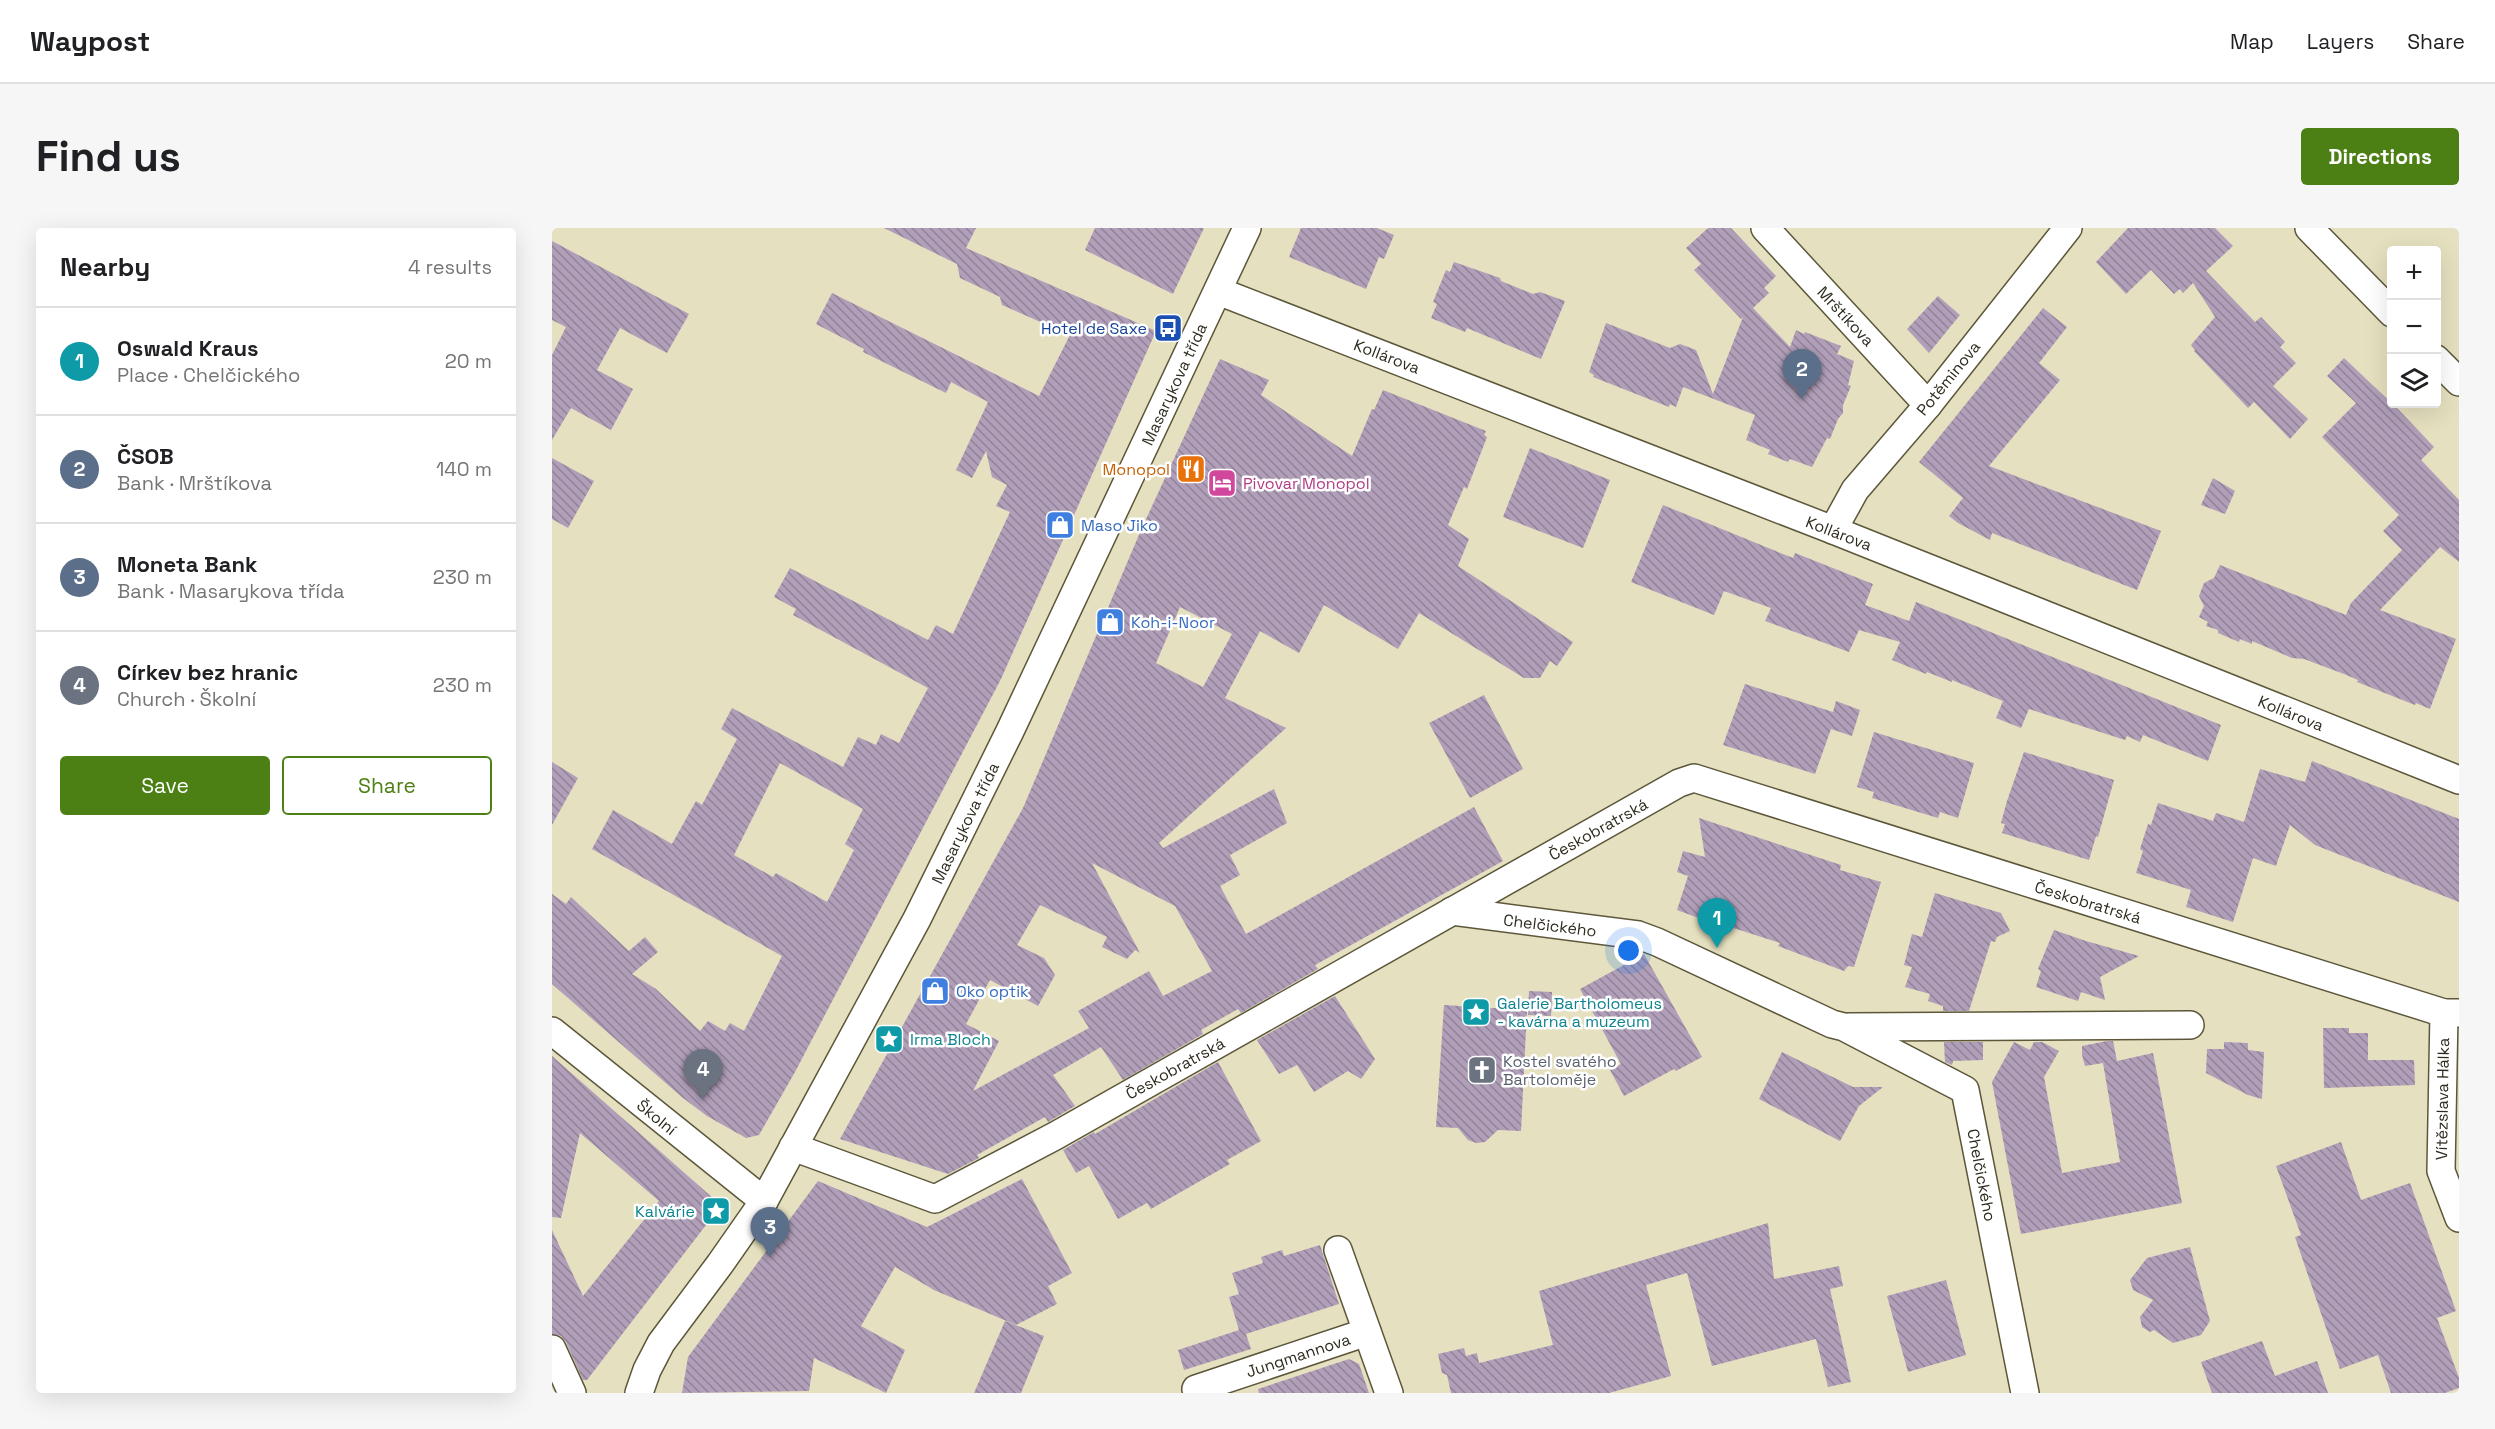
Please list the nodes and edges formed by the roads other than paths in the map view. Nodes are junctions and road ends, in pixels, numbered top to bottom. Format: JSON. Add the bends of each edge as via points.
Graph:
{"nodes":[{"id":1,"x":1247,"y":228,"type":"edge"},
{"id":2,"x":1765,"y":228,"type":"edge"},
{"id":3,"x":2068,"y":228,"type":"edge"},
{"id":4,"x":2309,"y":228,"type":"edge"},
{"id":5,"x":1218,"y":291,"type":"junction"},
{"id":6,"x":2387,"y":309,"type":"edge"},
{"id":7,"x":2441,"y":364,"type":"edge"},
{"id":8,"x":2459,"y":382,"type":"edge"},
{"id":9,"x":1928,"y":405,"type":"junction"},
{"id":10,"x":1833,"y":530,"type":"junction"},
{"id":11,"x":2459,"y":780,"type":"edge"},
{"id":12,"x":1452,"y":911,"type":"junction"},
{"id":13,"x":2452,"y":1013,"type":"edge"},
{"id":14,"x":2190,"y":1025,"type":"dead end"},
{"id":15,"x":1845,"y":1027,"type":"junction"},
{"id":16,"x":552,"y":1031,"type":"edge"},
{"id":17,"x":794,"y":1147,"type":"junction"},
{"id":18,"x":764,"y":1201,"type":"junction"},
{"id":19,"x":2459,"y":1218,"type":"edge"},
{"id":20,"x":1338,"y":1250,"type":"dead end"},
{"id":21,"x":1367,"y":1332,"type":"junction"},
{"id":22,"x":552,"y":1349,"type":"edge"},
{"id":23,"x":1196,"y":1389,"type":"dead end"},
{"id":24,"x":572,"y":1393,"type":"edge"},
{"id":25,"x":639,"y":1393,"type":"edge"},
{"id":26,"x":1389,"y":1393,"type":"edge"},
{"id":27,"x":2025,"y":1393,"type":"edge"}],
"edges":[{"from":1,"to":5,"type":"street","name":"Masarykova třída"},
{"from":2,"to":9,"type":"street","name":"Mrštíkova"},
{"from":3,"to":9,"type":"street","name":"Potěminova"},
{"from":4,"to":6,"type":"street"},
{"from":5,"to":10,"type":"street","name":"Kollárova"},
{"from":5,"to":17,"type":"street","name":"Masarykova třída","via":[[1015,721],[922,908]]},
{"from":7,"to":8,"type":"street"},
{"from":9,"to":10,"type":"street","name":"Potěminova","via":[[1855,490]]},
{"from":10,"to":11,"type":"street","name":"Kollárova"},
{"from":12,"to":13,"type":"street","name":"Českobratrská","via":[[1694,777]]},
{"from":12,"to":15,"type":"street","name":"Chelčického","via":[[1638,935]]},
{"from":12,"to":17,"type":"street","name":"Českobratrská","via":[[1055,1136],[935,1199]]},
{"from":13,"to":19,"type":"street","name":"Vítězslava Hálka","via":[[2441,1171]]},
{"from":14,"to":15,"type":"street","name":"Chelčického"},
{"from":15,"to":27,"type":"street","name":"Chelčického","via":[[1965,1090]]},
{"from":16,"to":18,"type":"street","name":"Školní"},
{"from":17,"to":18,"type":"street","name":"Masarykova třída"},
{"from":18,"to":25,"type":"street","name":"Masarykova třída","via":[[661,1343]]},
{"from":20,"to":21,"type":"street","name":"Jungmannova"},
{"from":21,"to":23,"type":"street","name":"Jungmannova"},
{"from":21,"to":26,"type":"street","name":"Jungmannova"},
{"from":22,"to":24,"type":"street"}]}
